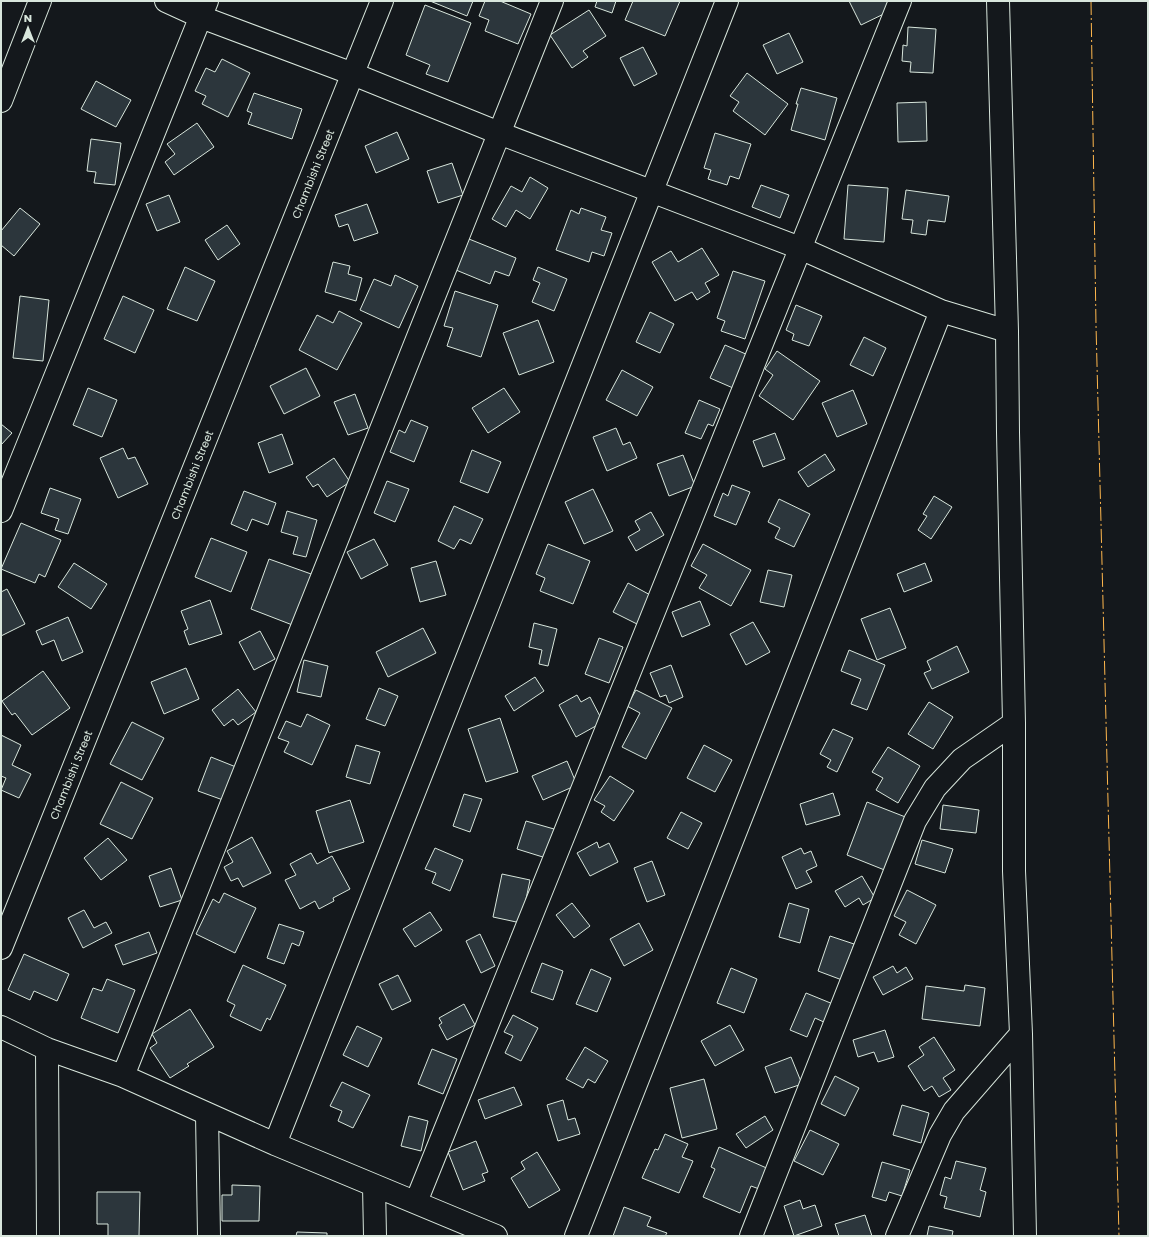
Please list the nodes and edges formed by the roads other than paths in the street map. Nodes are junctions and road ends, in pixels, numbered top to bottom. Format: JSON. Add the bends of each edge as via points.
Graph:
{"nodes":[{"id":1,"x":40,"y":1,"type":"edge"},
{"id":2,"x":166,"y":1,"type":"edge"},
{"id":3,"x":382,"y":1,"type":"edge"},
{"id":4,"x":552,"y":1,"type":"edge"},
{"id":5,"x":727,"y":1,"type":"edge"},
{"id":6,"x":900,"y":1,"type":"edge"},
{"id":7,"x":998,"y":1,"type":"edge"},
{"id":8,"x":204,"y":9,"type":"edge"},
{"id":9,"x":353,"y":74,"type":"junction"},
{"id":10,"x":1,"y":101,"type":"edge"},
{"id":11,"x":499,"y":133,"type":"junction"},
{"id":12,"x":651,"y":191,"type":"junction"},
{"id":13,"x":800,"y":248,"type":"junction"},
{"id":14,"x":941,"y":311,"type":"junction"},
{"id":15,"x":1007,"y":331,"type":"junction"},
{"id":16,"x":1,"y":511,"type":"edge"},
{"id":17,"x":1014,"y":723,"type":"junction"},
{"id":18,"x":1,"y":948,"type":"edge"},
{"id":19,"x":1,"y":1027,"type":"edge"},
{"id":20,"x":1021,"y":1034,"type":"junction"},
{"id":21,"x":47,"y":1049,"type":"junction"},
{"id":22,"x":123,"y":1076,"type":"junction"},
{"id":23,"x":207,"y":1114,"type":"junction"},
{"id":24,"x":275,"y":1144,"type":"junction"},
{"id":25,"x":374,"y":1186,"type":"junction"},
{"id":26,"x":416,"y":1202,"type":"junction"},
{"id":27,"x":48,"y":1236,"type":"edge"},
{"id":28,"x":209,"y":1236,"type":"edge"},
{"id":29,"x":375,"y":1236,"type":"edge"},
{"id":30,"x":496,"y":1236,"type":"edge"},
{"id":31,"x":576,"y":1236,"type":"edge"},
{"id":32,"x":751,"y":1236,"type":"edge"},
{"id":33,"x":897,"y":1236,"type":"edge"},
{"id":34,"x":1025,"y":1236,"type":"edge"}],
"edges":[{"from":1,"to":10,"type":"street"},
{"from":2,"to":8,"type":"street"},
{"from":3,"to":9,"type":"street","name":"Chambishi Street"},
{"from":4,"to":11,"type":"street"},
{"from":5,"to":12,"type":"street"},
{"from":6,"to":13,"type":"street"},
{"from":7,"to":15,"type":"street"},
{"from":8,"to":9,"type":"street"},
{"from":8,"to":16,"type":"street"},
{"from":9,"to":11,"type":"street"},
{"from":9,"to":18,"type":"street","name":"Chambishi Street"},
{"from":11,"to":12,"type":"street"},
{"from":11,"to":22,"type":"street"},
{"from":12,"to":13,"type":"street"},
{"from":12,"to":24,"type":"street"},
{"from":13,"to":14,"type":"street"},
{"from":13,"to":26,"type":"street"},
{"from":14,"to":15,"type":"street"},
{"from":14,"to":31,"type":"street"},
{"from":15,"to":17,"type":"street"},
{"from":17,"to":20,"type":"street","via":[[1014,871]]},
{"from":17,"to":32,"type":"street","via":[[962,759],[935,788],[915,821]]},
{"from":19,"to":21,"type":"street"},
{"from":20,"to":33,"type":"street","via":[[954,1111],[940,1135]]},
{"from":20,"to":34,"type":"street"},
{"from":21,"to":22,"type":"street"},
{"from":21,"to":27,"type":"street"},
{"from":22,"to":23,"type":"street"},
{"from":23,"to":24,"type":"street"},
{"from":23,"to":28,"type":"street"},
{"from":24,"to":25,"type":"street"},
{"from":25,"to":26,"type":"street"},
{"from":25,"to":29,"type":"street"},
{"from":26,"to":30,"type":"street"}]}
